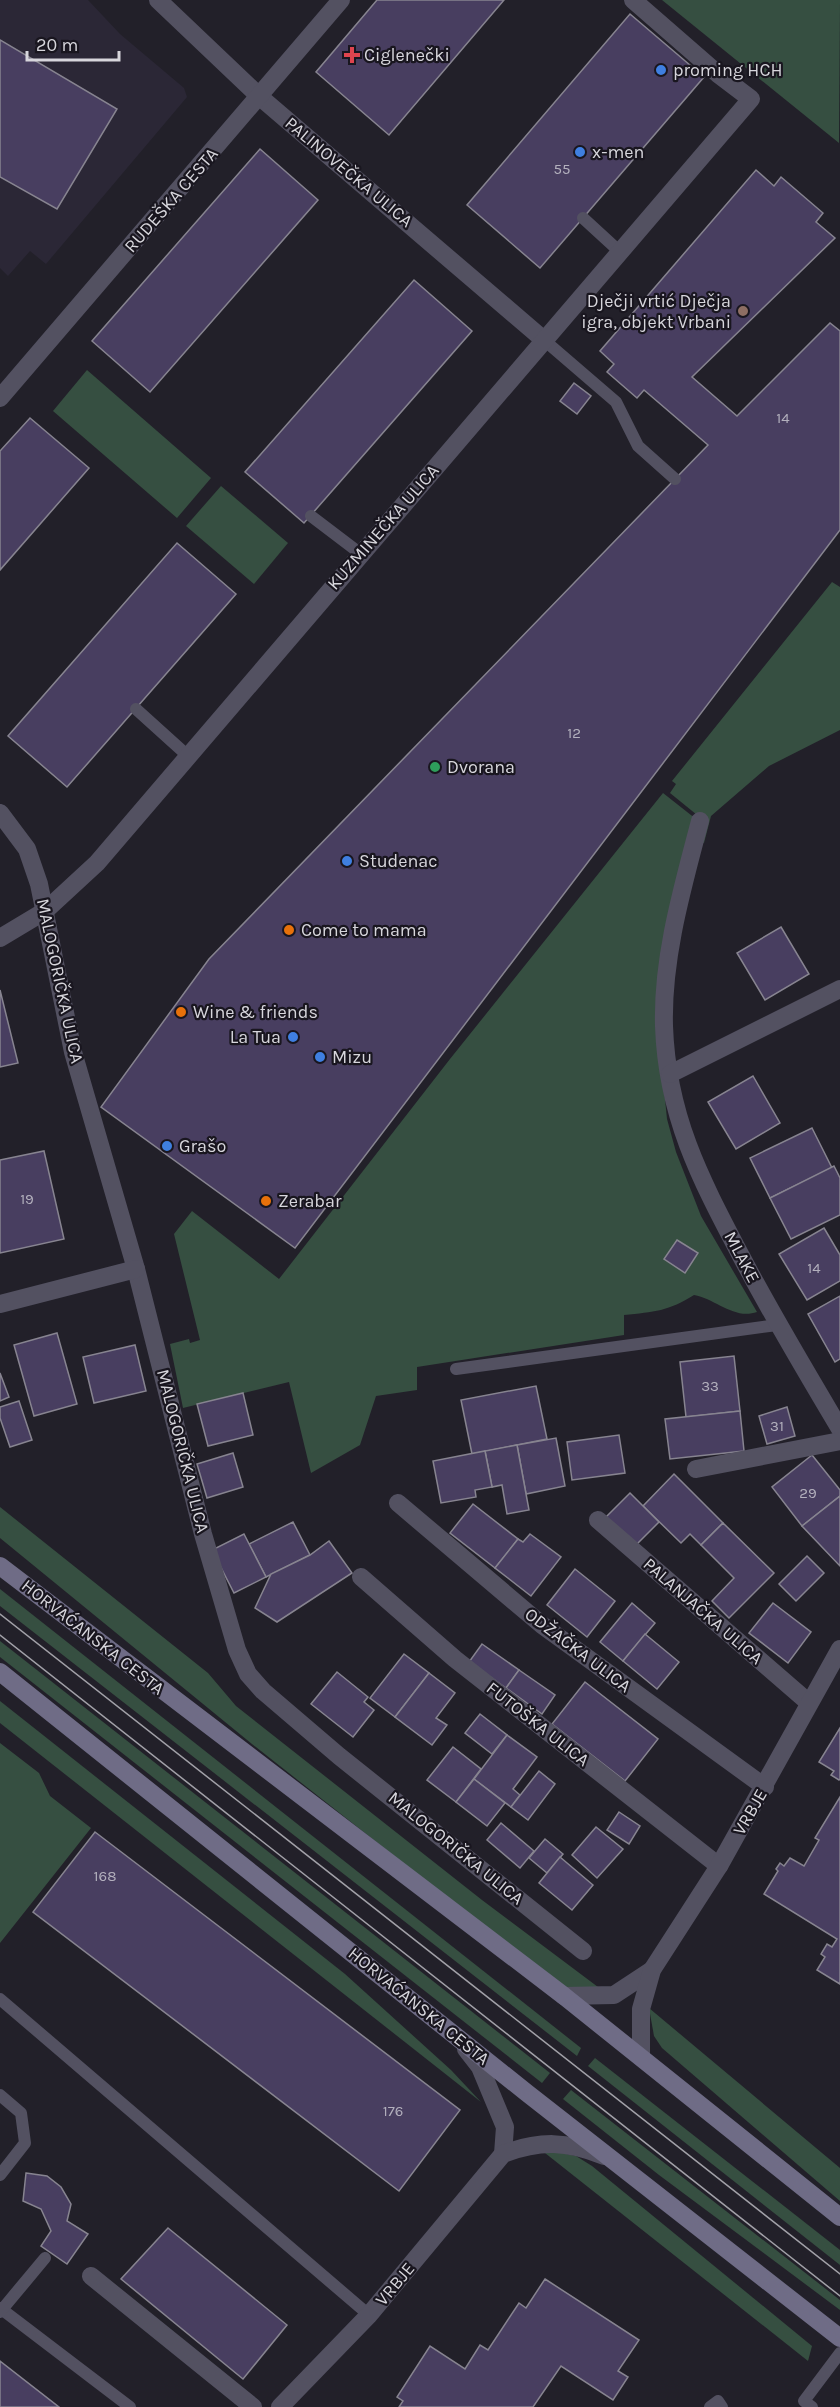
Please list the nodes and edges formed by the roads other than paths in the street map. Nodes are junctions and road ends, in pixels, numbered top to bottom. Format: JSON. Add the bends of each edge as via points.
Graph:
{"nodes":[{"id":1,"x":158,"y":0,"type":"edge"},
{"id":2,"x":341,"y":0,"type":"edge"},
{"id":3,"x":633,"y":0,"type":"edge"},
{"id":4,"x":260,"y":97,"type":"junction"},
{"id":5,"x":583,"y":218,"type":"dead end"},
{"id":6,"x":620,"y":252,"type":"junction"},
{"id":7,"x":544,"y":340,"type":"junction"},
{"id":8,"x":0,"y":398,"type":"edge"},
{"id":9,"x":675,"y":479,"type":"dead end"},
{"id":10,"x":310,"y":516,"type":"dead end"},
{"id":11,"x":361,"y":554,"type":"junction"},
{"id":12,"x":136,"y":709,"type":"dead end"},
{"id":13,"x":188,"y":756,"type":"junction"},
{"id":14,"x":0,"y":813,"type":"edge"},
{"id":15,"x":700,"y":821,"type":"dead end"},
{"id":16,"x":45,"y":910,"type":"junction"},
{"id":17,"x":0,"y":938,"type":"edge"},
{"id":18,"x":840,"y":989,"type":"edge"},
{"id":19,"x":670,"y":1074,"type":"junction"},
{"id":20,"x":136,"y":1269,"type":"junction"},
{"id":21,"x":0,"y":1304,"type":"edge"},
{"id":22,"x":777,"y":1325,"type":"junction"},
{"id":23,"x":456,"y":1369,"type":"dead end"},
{"id":24,"x":840,"y":1429,"type":"edge"},
{"id":25,"x":840,"y":1441,"type":"edge"},
{"id":26,"x":696,"y":1469,"type":"dead end"},
{"id":27,"x":398,"y":1503,"type":"dead end"},
{"id":28,"x":598,"y":1520,"type":"dead end"},
{"id":29,"x":0,"y":1566,"type":"edge"},
{"id":30,"x":361,"y":1577,"type":"dead end"},
{"id":31,"x":840,"y":1649,"type":"edge"},
{"id":32,"x":0,"y":1672,"type":"edge"},
{"id":33,"x":808,"y":1702,"type":"junction"},
{"id":34,"x":765,"y":1787,"type":"junction"},
{"id":35,"x":719,"y":1866,"type":"junction"},
{"id":36,"x":584,"y":1951,"type":"dead end"},
{"id":37,"x":652,"y":1970,"type":"junction"},
{"id":38,"x":564,"y":1996,"type":"junction"},
{"id":39,"x":0,"y":1999,"type":"edge"},
{"id":40,"x":458,"y":2038,"type":"junction"},
{"id":41,"x":641,"y":2056,"type":"junction"},
{"id":42,"x":0,"y":2095,"type":"edge"},
{"id":43,"x":503,"y":2154,"type":"junction"},
{"id":44,"x":612,"y":2159,"type":"junction"},
{"id":45,"x":0,"y":2175,"type":"edge"},
{"id":46,"x":840,"y":2217,"type":"edge"},
{"id":47,"x":45,"y":2258,"type":"dead end"},
{"id":48,"x":91,"y":2276,"type":"dead end"},
{"id":49,"x":1,"y":2309,"type":"edge"},
{"id":50,"x":369,"y":2315,"type":"junction"},
{"id":51,"x":840,"y":2338,"type":"edge"},
{"id":52,"x":840,"y":2353,"type":"edge"},
{"id":53,"x":129,"y":2407,"type":"edge"},
{"id":54,"x":253,"y":2407,"type":"edge"},
{"id":55,"x":280,"y":2407,"type":"edge"},
{"id":56,"x":710,"y":2407,"type":"edge"},
{"id":57,"x":722,"y":2407,"type":"edge"},
{"id":58,"x":812,"y":2407,"type":"edge"}],
"edges":[{"from":1,"to":4,"type":"street","name":"PALINOVEČKA ULICA"},
{"from":2,"to":4,"type":"street","name":"RUDEŠKA CESTA"},
{"from":3,"to":6,"type":"street","name":"KUZMINEČKA ULICA","via":[[751,99]]},
{"from":4,"to":7,"type":"street","name":"PALINOVEČKA ULICA"},
{"from":4,"to":8,"type":"street","name":"RUDEŠKA CESTA"},
{"from":5,"to":6,"type":"lane"},
{"from":6,"to":7,"type":"street","name":"KUZMINEČKA ULICA"},
{"from":7,"to":9,"type":"lane","via":[[616,402],[638,446]]},
{"from":7,"to":11,"type":"street","name":"KUZMINEČKA ULICA"},
{"from":10,"to":11,"type":"lane"},
{"from":11,"to":13,"type":"street","name":"KUZMINEČKA ULICA"},
{"from":12,"to":13,"type":"lane"},
{"from":13,"to":16,"type":"street","name":"KUZMINEČKA ULICA","via":[[97,863]]},
{"from":14,"to":16,"type":"street","name":"MALOGORIČKA ULICA","via":[[27,849]]},
{"from":15,"to":19,"type":"street","name":"MLAKE","via":[[670,951],[664,1026]]},
{"from":16,"to":17,"type":"street","name":"KUZMINEČKA ULICA"},
{"from":16,"to":20,"type":"street","name":"MALOGORIČKA ULICA","via":[[73,1052]]},
{"from":18,"to":19,"type":"street"},
{"from":19,"to":22,"type":"street","name":"MLAKE","via":[[686,1144],[698,1175]]},
{"from":20,"to":21,"type":"street"},
{"from":20,"to":36,"type":"street","name":"MALOGORIČKA ULICA","via":[[203,1534],[237,1650],[248,1674],[339,1756]]},
{"from":22,"to":23,"type":"lane"},
{"from":22,"to":24,"type":"street","name":"MLAKE"},
{"from":25,"to":26,"type":"street"},
{"from":27,"to":34,"type":"street","name":"ODŽAČKA ULICA","via":[[542,1625]]},
{"from":28,"to":33,"type":"street","name":"PALANJAČKA ULICA"},
{"from":29,"to":38,"type":"street","name":"HORVAĆANSKA CESTA"},
{"from":30,"to":35,"type":"street","name":"FUTOŠKA ULICA","via":[[454,1659]]},
{"from":31,"to":33,"type":"street","name":"VRBJE"},
{"from":32,"to":40,"type":"street","name":"HORVAĆANSKA CESTA"},
{"from":33,"to":34,"type":"street","name":"VRBJE"},
{"from":34,"to":35,"type":"street","name":"VRBJE"},
{"from":35,"to":37,"type":"street","name":"VRBJE"},
{"from":37,"to":38,"type":"street","name":"VRBJE","via":[[614,1995]]},
{"from":37,"to":41,"type":"street","name":"VRBJE","via":[[641,2009]]},
{"from":38,"to":41,"type":"street","name":"HORVAĆANSKA CESTA"},
{"from":39,"to":50,"type":"lane"},
{"from":40,"to":43,"type":"street","via":[[480,2067],[505,2127]]},
{"from":40,"to":44,"type":"street","name":"HORVAĆANSKA CESTA"},
{"from":41,"to":46,"type":"street","name":"HORVAĆANSKA CESTA"},
{"from":42,"to":45,"type":"lane","via":[[21,2113],[25,2143]]},
{"from":43,"to":44,"type":"street","via":[[542,2143],[584,2147]]},
{"from":43,"to":50,"type":"street","name":"VRBJE"},
{"from":44,"to":51,"type":"street","name":"HORVAĆANSKA CESTA"},
{"from":47,"to":49,"type":"lane"},
{"from":48,"to":54,"type":"street"},
{"from":49,"to":53,"type":"lane"},
{"from":50,"to":55,"type":"street","name":"VRBJE"},
{"from":52,"to":58,"type":"lane","via":[[804,2401]]},
{"from":56,"to":57,"type":"lane","via":[[718,2401]]}]}
